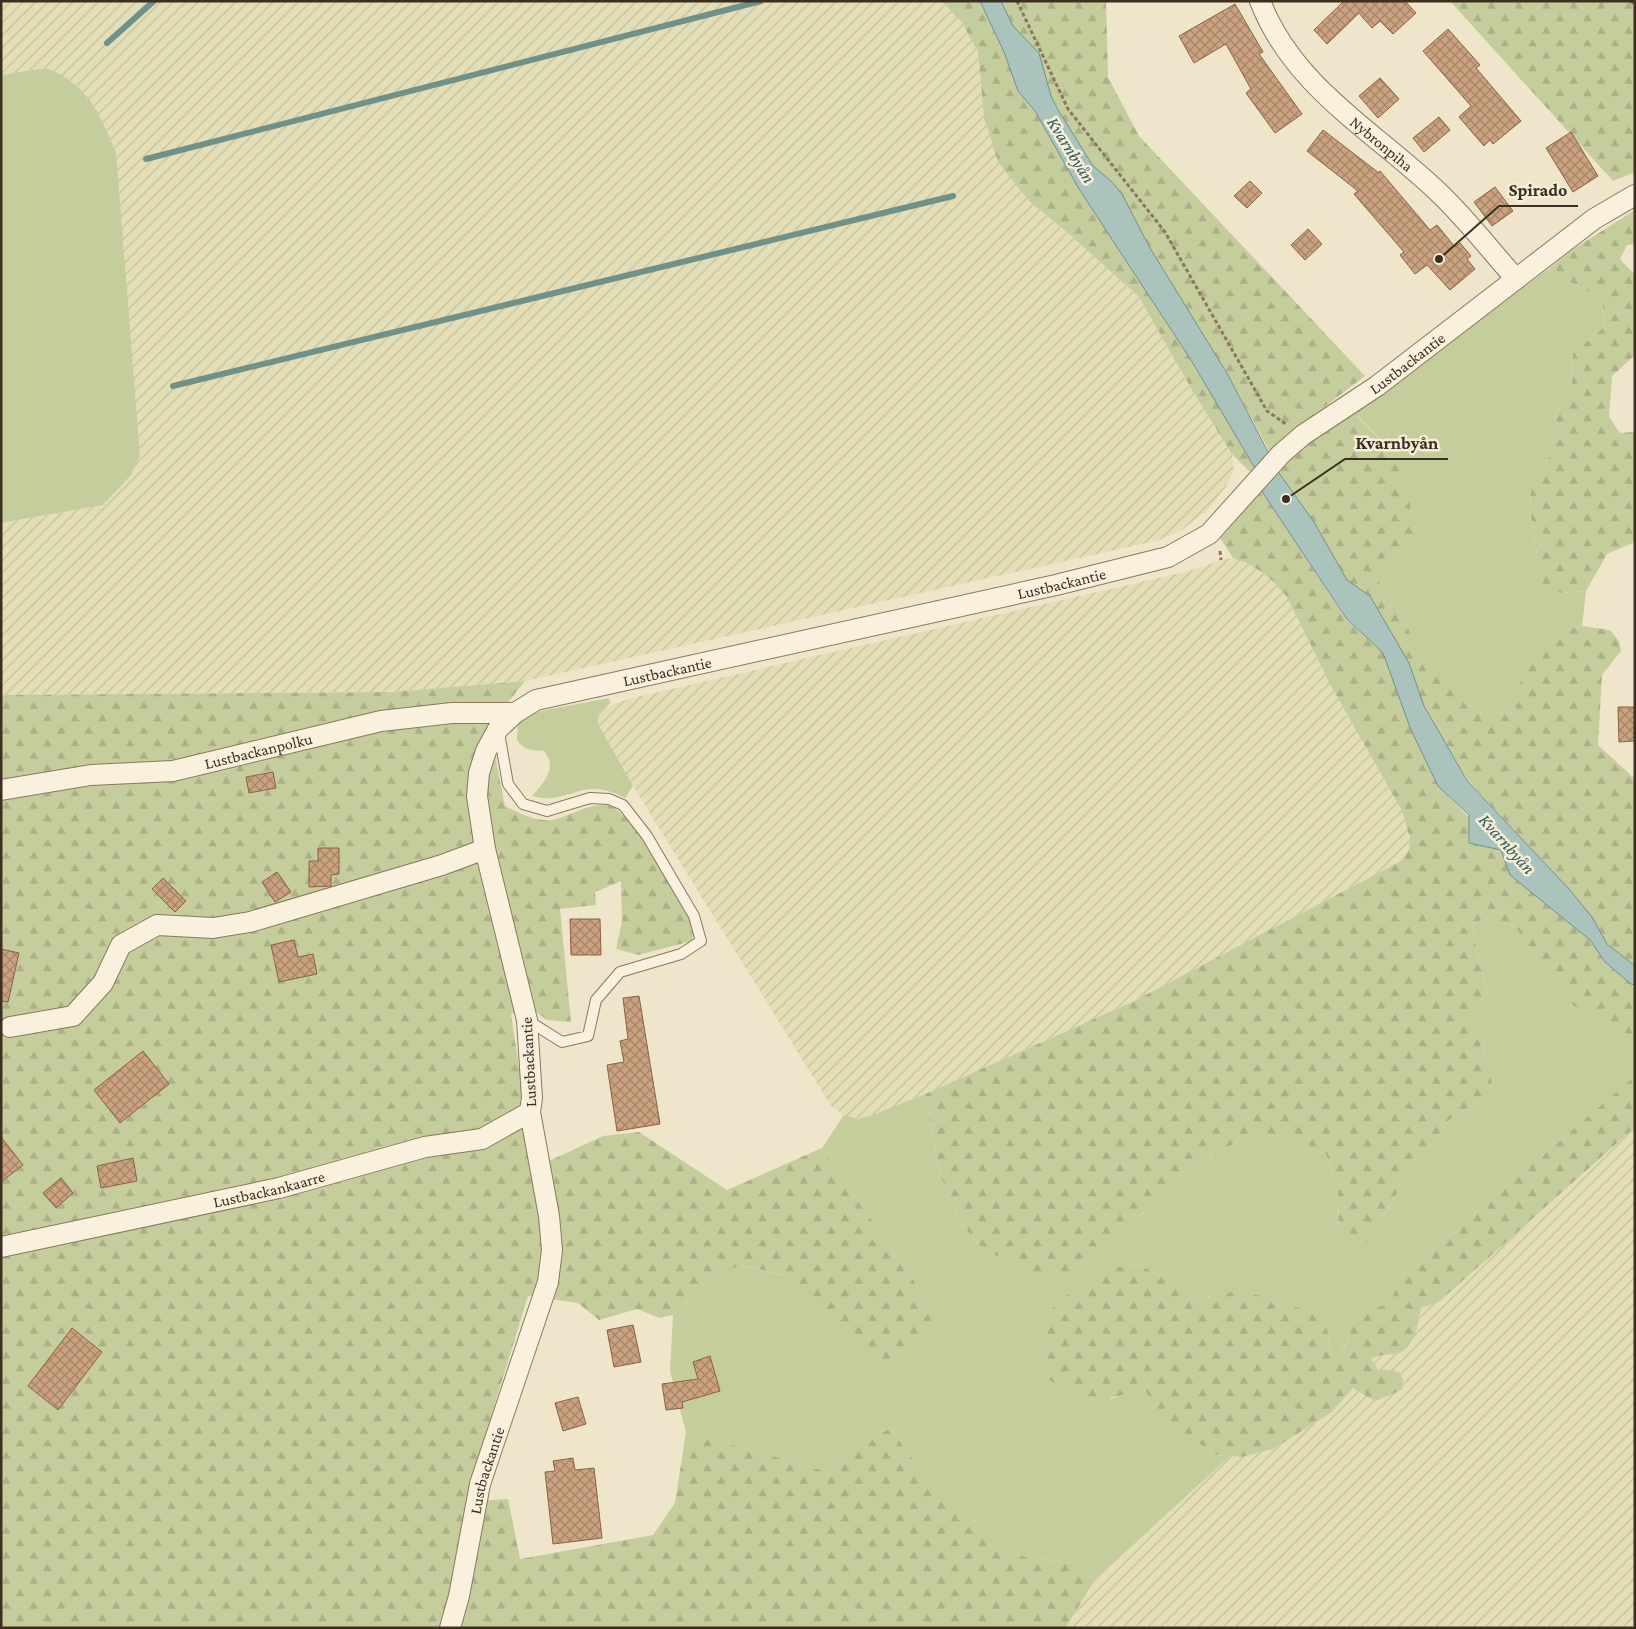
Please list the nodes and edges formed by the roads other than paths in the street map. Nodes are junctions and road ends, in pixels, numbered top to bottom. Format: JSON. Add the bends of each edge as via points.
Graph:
{"nodes":[{"id":1,"x":1260,"y":1,"type":"edge"},
{"id":2,"x":1635,"y":195,"type":"edge"},
{"id":3,"x":1516,"y":279,"type":"junction"},
{"id":4,"x":515,"y":713,"type":"junction"},
{"id":5,"x":498,"y":729,"type":"junction"},
{"id":6,"x":1,"y":790,"type":"edge"},
{"id":7,"x":485,"y":849,"type":"junction"},
{"id":8,"x":527,"y":1020,"type":"junction"},
{"id":9,"x":10,"y":1027,"type":"dead end"},
{"id":10,"x":530,"y":1112,"type":"junction"},
{"id":11,"x":1,"y":1247,"type":"edge"},
{"id":12,"x":450,"y":1628,"type":"edge"}],
"edges":[{"from":1,"to":3,"type":"street","name":"Nybronpiha","via":[[1294,63],[1335,107],[1438,192]]},
{"from":2,"to":3,"type":"street","name":"Lustbackantie","via":[[1594,219]]},
{"from":3,"to":4,"type":"street","name":"Lustbackantie","via":[[1377,386],[1303,435],[1281,454],[1209,534],[1168,557],[1056,585],[536,700]]},
{"from":4,"to":5,"type":"street","name":"Lustbackantie"},
{"from":4,"to":6,"type":"street","name":"Lustbackanpolku","via":[[452,713],[381,721],[173,771],[91,775]]},
{"from":5,"to":7,"type":"street","name":"Lustbackantie","via":[[486,751],[478,789]]},
{"from":5,"to":8,"type":"lane","via":[[508,784],[523,804],[547,811],[590,798],[609,798],[623,805],[647,836],[689,908],[701,941],[681,954],[620,972],[596,1000],[588,1036],[562,1042]]},
{"from":7,"to":8,"type":"street","name":"Lustbackantie"},
{"from":7,"to":9,"type":"street","via":[[442,865],[250,922],[213,928],[157,925],[121,945],[103,984],[73,1016]]},
{"from":8,"to":10,"type":"street","name":"Lustbackantie"},
{"from":10,"to":11,"type":"street","name":"Lustbackankaarre","via":[[482,1139],[425,1147],[279,1188]]},
{"from":10,"to":12,"type":"street","name":"Lustbackantie","via":[[549,1216],[552,1250],[548,1282],[480,1484]]}]}
